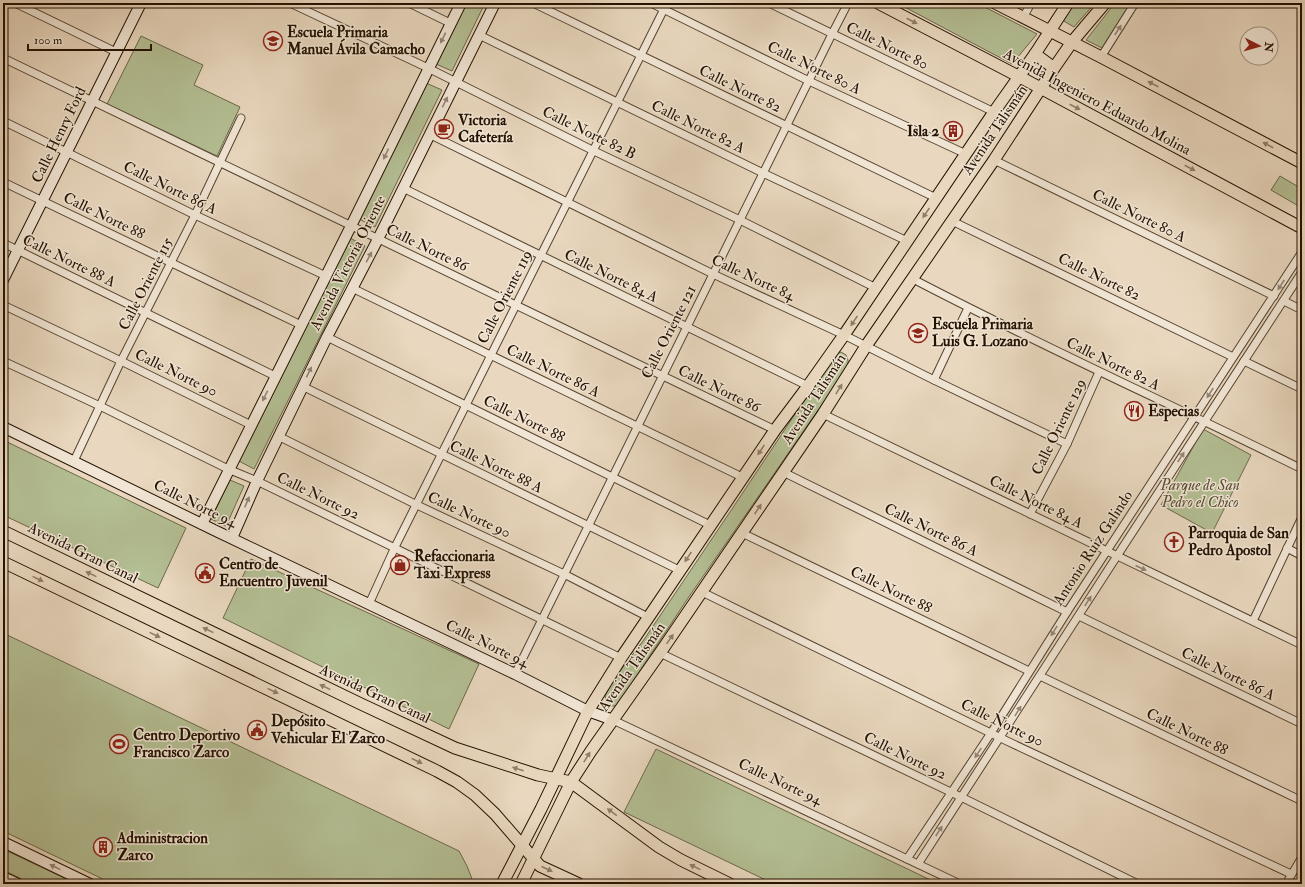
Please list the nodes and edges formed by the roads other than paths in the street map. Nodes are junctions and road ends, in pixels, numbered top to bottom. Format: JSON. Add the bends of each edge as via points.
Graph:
{"nodes":[{"id":1,"x":15,"y":3,"type":"edge"},
{"id":2,"x":141,"y":3,"type":"edge"},
{"id":3,"x":290,"y":3,"type":"edge"},
{"id":4,"x":409,"y":3,"type":"edge"},
{"id":5,"x":461,"y":3,"type":"edge"},
{"id":6,"x":495,"y":3,"type":"edge"},
{"id":7,"x":533,"y":3,"type":"edge"},
{"id":8,"x":651,"y":3,"type":"edge"},
{"id":9,"x":770,"y":3,"type":"edge"},
{"id":10,"x":848,"y":3,"type":"edge"},
{"id":11,"x":878,"y":3,"type":"edge"},
{"id":12,"x":996,"y":3,"type":"edge"},
{"id":13,"x":1031,"y":3,"type":"edge"},
{"id":14,"x":1068,"y":3,"type":"edge"},
{"id":15,"x":1105,"y":3,"type":"edge"},
{"id":16,"x":1135,"y":3,"type":"edge"},
{"id":17,"x":299,"y":5,"type":"edge"},
{"id":18,"x":666,"y":6,"type":"edge"},
{"id":19,"x":1023,"y":18,"type":"junction"},
{"id":20,"x":450,"y":23,"type":"junction"},
{"id":21,"x":1050,"y":31,"type":"junction"},
{"id":22,"x":832,"y":34,"type":"junction"},
{"id":23,"x":479,"y":35,"type":"junction"},
{"id":24,"x":1072,"y":42,"type":"junction"},
{"id":25,"x":116,"y":52,"type":"junction"},
{"id":26,"x":1034,"y":54,"type":"junction"},
{"id":27,"x":641,"y":56,"type":"junction"},
{"id":28,"x":1100,"y":57,"type":"junction"},
{"id":29,"x":3,"y":58,"type":"edge"},
{"id":30,"x":428,"y":68,"type":"junction"},
{"id":31,"x":1054,"y":68,"type":"junction"},
{"id":32,"x":1018,"y":76,"type":"junction"},
{"id":33,"x":809,"y":81,"type":"junction"},
{"id":34,"x":455,"y":82,"type":"junction"},
{"id":35,"x":1040,"y":89,"type":"junction"},
{"id":36,"x":92,"y":101,"type":"junction"},
{"id":37,"x":618,"y":102,"type":"junction"},
{"id":38,"x":994,"y":112,"type":"junction"},
{"id":39,"x":241,"y":118,"type":"dead end"},
{"id":40,"x":3,"y":121,"type":"edge"},
{"id":41,"x":786,"y":126,"type":"junction"},
{"id":42,"x":429,"y":134,"type":"junction"},
{"id":43,"x":594,"y":151,"type":"junction"},
{"id":44,"x":67,"y":152,"type":"junction"},
{"id":45,"x":966,"y":154,"type":"junction"},
{"id":46,"x":994,"y":160,"type":"junction"},
{"id":47,"x":219,"y":163,"type":"junction"},
{"id":48,"x":1302,"y":163,"type":"edge"},
{"id":49,"x":763,"y":173,"type":"junction"},
{"id":50,"x":3,"y":182,"type":"edge"},
{"id":51,"x":403,"y":188,"type":"junction"},
{"id":52,"x":936,"y":198,"type":"junction"},
{"id":53,"x":43,"y":201,"type":"junction"},
{"id":54,"x":568,"y":202,"type":"junction"},
{"id":55,"x":195,"y":215,"type":"junction"},
{"id":56,"x":740,"y":220,"type":"junction"},
{"id":57,"x":952,"y":221,"type":"junction"},
{"id":58,"x":351,"y":226,"type":"junction"},
{"id":59,"x":1302,"y":228,"type":"edge"},
{"id":60,"x":378,"y":239,"type":"junction"},
{"id":61,"x":907,"y":241,"type":"junction"},
{"id":62,"x":3,"y":243,"type":"edge"},
{"id":63,"x":18,"y":251,"type":"junction"},
{"id":64,"x":1302,"y":252,"type":"edge"},
{"id":65,"x":540,"y":256,"type":"junction"},
{"id":66,"x":170,"y":262,"type":"junction"},
{"id":67,"x":1302,"y":272,"type":"edge"},
{"id":68,"x":713,"y":274,"type":"junction"},
{"id":69,"x":326,"y":276,"type":"junction"},
{"id":70,"x":913,"y":279,"type":"junction"},
{"id":71,"x":3,"y":280,"type":"edge"},
{"id":72,"x":352,"y":288,"type":"junction"},
{"id":73,"x":876,"y":288,"type":"junction"},
{"id":74,"x":1274,"y":296,"type":"junction"},
{"id":75,"x":1284,"y":301,"type":"junction"},
{"id":76,"x":3,"y":305,"type":"edge"},
{"id":77,"x":516,"y":306,"type":"junction"},
{"id":78,"x":968,"y":308,"type":"junction"},
{"id":79,"x":1302,"y":310,"type":"edge"},
{"id":80,"x":146,"y":312,"type":"junction"},
{"id":81,"x":301,"y":326,"type":"junction"},
{"id":82,"x":687,"y":328,"type":"junction"},
{"id":83,"x":844,"y":335,"type":"junction"},
{"id":84,"x":327,"y":336,"type":"junction"},
{"id":85,"x":866,"y":346,"type":"junction"},
{"id":86,"x":490,"y":355,"type":"junction"},
{"id":87,"x":1233,"y":357,"type":"junction"},
{"id":88,"x":121,"y":360,"type":"junction"},
{"id":89,"x":3,"y":361,"type":"edge"},
{"id":90,"x":1244,"y":361,"type":"junction"},
{"id":91,"x":1099,"y":372,"type":"junction"},
{"id":92,"x":275,"y":376,"type":"junction"},
{"id":93,"x":662,"y":376,"type":"junction"},
{"id":94,"x":934,"y":380,"type":"junction"},
{"id":95,"x":302,"y":386,"type":"junction"},
{"id":96,"x":808,"y":386,"type":"junction"},
{"id":97,"x":1302,"y":389,"type":"edge"},
{"id":98,"x":466,"y":405,"type":"junction"},
{"id":99,"x":100,"y":406,"type":"junction"},
{"id":100,"x":823,"y":414,"type":"junction"},
{"id":101,"x":1195,"y":417,"type":"junction"},
{"id":102,"x":1204,"y":421,"type":"junction"},
{"id":103,"x":251,"y":425,"type":"junction"},
{"id":104,"x":637,"y":426,"type":"junction"},
{"id":105,"x":3,"y":427,"type":"edge"},
{"id":106,"x":774,"y":430,"type":"junction"},
{"id":107,"x":278,"y":436,"type":"junction"},
{"id":108,"x":1066,"y":444,"type":"junction"},
{"id":109,"x":442,"y":455,"type":"junction"},
{"id":110,"x":74,"y":461,"type":"junction"},
{"id":111,"x":228,"y":469,"type":"junction"},
{"id":112,"x":1302,"y":469,"type":"edge"},
{"id":113,"x":783,"y":472,"type":"junction"},
{"id":114,"x":612,"y":476,"type":"junction"},
{"id":115,"x":742,"y":477,"type":"junction"},
{"id":116,"x":257,"y":481,"type":"junction"},
{"id":117,"x":417,"y":505,"type":"junction"},
{"id":118,"x":1030,"y":514,"type":"junction"},
{"id":119,"x":1302,"y":517,"type":"edge"},
{"id":120,"x":202,"y":524,"type":"junction"},
{"id":121,"x":589,"y":525,"type":"junction"},
{"id":122,"x":710,"y":525,"type":"junction"},
{"id":123,"x":3,"y":531,"type":"edge"},
{"id":124,"x":742,"y":533,"type":"junction"},
{"id":125,"x":232,"y":538,"type":"junction"},
{"id":126,"x":395,"y":547,"type":"junction"},
{"id":127,"x":1287,"y":548,"type":"junction"},
{"id":128,"x":1106,"y":551,"type":"junction"},
{"id":129,"x":1117,"y":556,"type":"junction"},
{"id":130,"x":1302,"y":556,"type":"edge"},
{"id":131,"x":3,"y":562,"type":"edge"},
{"id":132,"x":679,"y":570,"type":"junction"},
{"id":133,"x":564,"y":574,"type":"junction"},
{"id":134,"x":702,"y":592,"type":"junction"},
{"id":135,"x":369,"y":604,"type":"junction"},
{"id":136,"x":1067,"y":612,"type":"junction"},
{"id":137,"x":648,"y":616,"type":"junction"},
{"id":138,"x":1079,"y":616,"type":"junction"},
{"id":139,"x":542,"y":620,"type":"junction"},
{"id":140,"x":1253,"y":621,"type":"junction"},
{"id":141,"x":1302,"y":645,"type":"edge"},
{"id":142,"x":660,"y":653,"type":"junction"},
{"id":143,"x":621,"y":658,"type":"junction"},
{"id":144,"x":1029,"y":671,"type":"junction"},
{"id":145,"x":515,"y":674,"type":"junction"},
{"id":146,"x":1040,"y":676,"type":"junction"},
{"id":147,"x":588,"y":711,"type":"junction"},
{"id":148,"x":613,"y":720,"type":"junction"},
{"id":149,"x":1302,"y":724,"type":"edge"},
{"id":150,"x":991,"y":732,"type":"junction"},
{"id":151,"x":1001,"y":737,"type":"junction"},
{"id":152,"x":555,"y":780,"type":"junction"},
{"id":153,"x":572,"y":782,"type":"junction"},
{"id":154,"x":952,"y":793,"type":"junction"},
{"id":155,"x":961,"y":797,"type":"junction"},
{"id":156,"x":1302,"y":801,"type":"edge"},
{"id":157,"x":3,"y":842,"type":"edge"},
{"id":158,"x":523,"y":845,"type":"junction"},
{"id":159,"x":1302,"y":857,"type":"edge"},
{"id":160,"x":534,"y":858,"type":"junction"},
{"id":161,"x":907,"y":859,"type":"junction"},
{"id":162,"x":918,"y":864,"type":"junction"},
{"id":163,"x":1292,"y":874,"type":"junction"},
{"id":164,"x":3,"y":877,"type":"edge"},
{"id":165,"x":18,"y":884,"type":"edge"},
{"id":166,"x":90,"y":884,"type":"edge"},
{"id":167,"x":502,"y":884,"type":"edge"},
{"id":168,"x":522,"y":884,"type":"edge"},
{"id":169,"x":579,"y":884,"type":"edge"},
{"id":170,"x":730,"y":884,"type":"edge"},
{"id":171,"x":960,"y":884,"type":"edge"},
{"id":172,"x":1138,"y":884,"type":"edge"},
{"id":173,"x":1286,"y":884,"type":"edge"}],
"edges":[{"from":1,"to":25,"type":"street"},
{"from":2,"to":25,"type":"street","name":"Calle Henry Ford"},
{"from":3,"to":17,"type":"street","name":"Calle Norte 82 B"},
{"from":4,"to":20,"type":"street"},
{"from":5,"to":20,"type":"street","name":"Avenida Victoria Oriente"},
{"from":6,"to":23,"type":"street","name":"Avenida Victoria Oriente"},
{"from":7,"to":27,"type":"street","name":"Calle Norte 82"},
{"from":8,"to":18,"type":"street","name":"Calle Norte 80 A"},
{"from":9,"to":22,"type":"street","name":"Calle Norte 80"},
{"from":10,"to":22,"type":"street","name":"Calle Oriente 121"},
{"from":11,"to":32,"type":"main road","name":"Avenida Ingeniero Eduardo Molina","one_way":true},
{"from":12,"to":19,"type":"main road"},
{"from":13,"to":19,"type":"street"},
{"from":14,"to":21,"type":"main road","name":"Avenida Talismán"},
{"from":15,"to":24,"type":"main road","name":"Avenida Talismán"},
{"from":28,"to":16,"type":"street","one_way":true},
{"from":17,"to":30,"type":"street","name":"Calle Norte 82 B"},
{"from":18,"to":27,"type":"street","name":"Calle Oriente 119"},
{"from":18,"to":33,"type":"street","name":"Calle Norte 80 A"},
{"from":19,"to":21,"type":"main road"},
{"from":20,"to":30,"type":"street","name":"Avenida Victoria Oriente","one_way":true},
{"from":21,"to":24,"type":"main road"},
{"from":21,"to":26,"type":"main road","name":"Avenida Talismán"},
{"from":22,"to":33,"type":"street","name":"Calle Oriente 121"},
{"from":22,"to":38,"type":"street","name":"Calle Norte 80"},
{"from":23,"to":34,"type":"street","name":"Avenida Victoria Oriente"},
{"from":23,"to":37,"type":"street","name":"Calle Norte 82 A"},
{"from":24,"to":28,"type":"main road"},
{"from":24,"to":31,"type":"main road","name":"Avenida Talismán"},
{"from":25,"to":36,"type":"street","name":"Calle Henry Ford"},
{"from":26,"to":31,"type":"main road"},
{"from":26,"to":32,"type":"main road","name":"Avenida Talismán"},
{"from":27,"to":37,"type":"street","name":"Calle Oriente 119"},
{"from":27,"to":41,"type":"street","name":"Calle Norte 82"},
{"from":48,"to":28,"type":"main road","one_way":true},
{"from":29,"to":36,"type":"street","name":"Calle Norte 86"},
{"from":30,"to":34,"type":"street","name":"Calle Norte 82 B"},
{"from":30,"to":58,"type":"street","name":"Avenida Victoria Oriente","one_way":true},
{"from":31,"to":35,"type":"main road","name":"Avenida Talismán"},
{"from":32,"to":35,"type":"main road","name":"Avenida Ingeniero Eduardo Molina"},
{"from":32,"to":38,"type":"main road","name":"Avenida Talismán"},
{"from":33,"to":41,"type":"street","name":"Calle Oriente 121"},
{"from":33,"to":45,"type":"street","name":"Calle Norte 80 A"},
{"from":42,"to":34,"type":"street","name":"Avenida Victoria Oriente","one_way":true},
{"from":34,"to":43,"type":"street","name":"Calle Norte 82 B"},
{"from":35,"to":46,"type":"main road","name":"Avenida Talismán"},
{"from":35,"to":59,"type":"main road","name":"Avenida Ingeniero Eduardo Molina","one_way":true},
{"from":36,"to":44,"type":"street","name":"Calle Henry Ford"},
{"from":36,"to":47,"type":"street","name":"Calle Norte 86"},
{"from":37,"to":43,"type":"street","name":"Calle Oriente 119"},
{"from":37,"to":49,"type":"street","name":"Calle Norte 82 A"},
{"from":38,"to":45,"type":"main road","name":"Avenida Talismán"},
{"from":39,"to":47,"type":"street","name":"Calle Oriente 115"},
{"from":40,"to":44,"type":"street","name":"Calle Norte 86 A"},
{"from":41,"to":49,"type":"street","name":"Calle Oriente 121"},
{"from":41,"to":52,"type":"street","name":"Calle Norte 82"},
{"from":42,"to":51,"type":"street","name":"Avenida Victoria Oriente"},
{"from":42,"to":54,"type":"street","name":"Calle Norte 84"},
{"from":43,"to":54,"type":"street","name":"Calle Oriente 119"},
{"from":43,"to":56,"type":"street","name":"Calle Norte 82 B"},
{"from":44,"to":53,"type":"street","name":"Calle Henry Ford"},
{"from":44,"to":55,"type":"street","name":"Calle Norte 86 A"},
{"from":45,"to":52,"type":"main road","name":"Avenida Talismán"},
{"from":46,"to":57,"type":"main road","name":"Avenida Talismán"},
{"from":46,"to":74,"type":"street","name":"Calle Norte 80 A"},
{"from":47,"to":55,"type":"street","name":"Calle Oriente 115"},
{"from":47,"to":58,"type":"street","name":"Calle Norte 86"},
{"from":49,"to":56,"type":"street","name":"Calle Oriente 121"},
{"from":49,"to":61,"type":"street","name":"Calle Norte 82 A"},
{"from":50,"to":53,"type":"street","name":"Calle Norte 88"},
{"from":51,"to":60,"type":"street","name":"Avenida Victoria Oriente"},
{"from":51,"to":65,"type":"street","name":"Calle Norte 84 A"},
{"from":52,"to":61,"type":"main road","name":"Avenida Talismán","one_way":true},
{"from":53,"to":63,"type":"street","name":"Calle Henry Ford"},
{"from":53,"to":66,"type":"street","name":"Calle Norte 88"},
{"from":54,"to":65,"type":"street","name":"Calle Oriente 119"},
{"from":54,"to":68,"type":"street","name":"Calle Norte 84"},
{"from":55,"to":66,"type":"street","name":"Calle Oriente 115"},
{"from":55,"to":69,"type":"street","name":"Calle Norte 86 A"},
{"from":56,"to":68,"type":"street","name":"Calle Oriente 121"},
{"from":56,"to":73,"type":"street","name":"Calle Norte 82 B"},
{"from":57,"to":70,"type":"main road","name":"Avenida Talismán"},
{"from":57,"to":87,"type":"street","name":"Calle Norte 82"},
{"from":58,"to":60,"type":"street","name":"Calle Norte 86"},
{"from":58,"to":69,"type":"street","name":"Avenida Victoria Oriente"},
{"from":72,"to":60,"type":"street","name":"Avenida Victoria Oriente","one_way":true},
{"from":60,"to":77,"type":"street","name":"Calle Norte 86"},
{"from":61,"to":73,"type":"main road","name":"Avenida Talismán"},
{"from":62,"to":63,"type":"street","name":"Calle Norte 88 A"},
{"from":63,"to":71,"type":"street","name":"Calle Henry Ford"},
{"from":63,"to":80,"type":"street","name":"Calle Norte 88 A"},
{"from":64,"to":74,"type":"street","name":"Antonio Ruiz Galindo","one_way":true},
{"from":65,"to":77,"type":"street","name":"Calle Oriente 119"},
{"from":65,"to":82,"type":"street","name":"Calle Norte 84 A"},
{"from":66,"to":80,"type":"street","name":"Calle Oriente 115"},
{"from":66,"to":81,"type":"street","name":"Calle Norte 88"},
{"from":67,"to":75,"type":"street","name":"Antonio Ruiz Galindo"},
{"from":68,"to":82,"type":"street","name":"Calle Oriente 121"},
{"from":68,"to":83,"type":"street","name":"Calle Norte 84"},
{"from":69,"to":81,"type":"street","name":"Avenida Victoria Oriente"},
{"from":70,"to":78,"type":"street","name":"Calle Norte 82 A"},
{"from":70,"to":85,"type":"main road","name":"Avenida Talismán"},
{"from":72,"to":84,"type":"street","name":"Avenida Victoria Oriente"},
{"from":72,"to":86,"type":"street","name":"Calle Norte 86 A"},
{"from":73,"to":83,"type":"main road","name":"Avenida Talismán","one_way":true},
{"from":74,"to":87,"type":"street","name":"Antonio Ruiz Galindo"},
{"from":75,"to":79,"type":"street"},
{"from":75,"to":90,"type":"street","name":"Antonio Ruiz Galindo"},
{"from":76,"to":88,"type":"street","name":"Calle Norte 90"},
{"from":77,"to":86,"type":"street","name":"Calle Oriente 119"},
{"from":77,"to":93,"type":"street","name":"Calle Norte 86"},
{"from":78,"to":91,"type":"street","name":"Calle Norte 82 A"},
{"from":78,"to":94,"type":"street"},
{"from":80,"to":88,"type":"street","name":"Calle Oriente 115"},
{"from":80,"to":92,"type":"street","name":"Calle Norte 88 A"},
{"from":81,"to":92,"type":"street","name":"Avenida Victoria Oriente"},
{"from":82,"to":93,"type":"street","name":"Calle Oriente 121"},
{"from":82,"to":96,"type":"street","name":"Calle Norte 84 A"},
{"from":83,"to":85,"type":"street","name":"Calle Norte 84"},
{"from":83,"to":96,"type":"main road","name":"Avenida Talismán"},
{"from":95,"to":84,"type":"street","name":"Avenida Victoria Oriente","one_way":true},
{"from":84,"to":98,"type":"street","name":"Calle Norte 88"},
{"from":85,"to":94,"type":"street","name":"Calle Norte 84"},
{"from":100,"to":85,"type":"main road","name":"Avenida Talismán","one_way":true},
{"from":86,"to":98,"type":"street","name":"Calle Oriente 119"},
{"from":86,"to":104,"type":"street","name":"Calle Norte 86 A"},
{"from":87,"to":101,"type":"street","name":"Antonio Ruiz Galindo","one_way":true},
{"from":88,"to":99,"type":"street","name":"Calle Oriente 115"},
{"from":88,"to":103,"type":"street","name":"Calle Norte 90"},
{"from":89,"to":99,"type":"street","name":"Calle Norte 92"},
{"from":90,"to":97,"type":"street"},
{"from":90,"to":102,"type":"street","name":"Antonio Ruiz Galindo"},
{"from":91,"to":101,"type":"street","name":"Calle Norte 82 A"},
{"from":91,"to":108,"type":"street","name":"Calle Oriente 129"},
{"from":92,"to":103,"type":"street","name":"Avenida Victoria Oriente","one_way":true},
{"from":93,"to":104,"type":"street","name":"Calle Oriente 121"},
{"from":93,"to":106,"type":"street","name":"Calle Norte 86"},
{"from":94,"to":108,"type":"street","name":"Calle Norte 84"},
{"from":95,"to":107,"type":"street","name":"Avenida Victoria Oriente"},
{"from":95,"to":109,"type":"street","name":"Calle Norte 88 A"},
{"from":96,"to":106,"type":"main road","name":"Avenida Talismán"},
{"from":98,"to":109,"type":"street","name":"Calle Oriente 119"},
{"from":98,"to":114,"type":"street","name":"Calle Norte 88"},
{"from":99,"to":110,"type":"street","name":"Calle Oriente 115"},
{"from":99,"to":111,"type":"street","name":"Calle Norte 92"},
{"from":100,"to":113,"type":"main road","name":"Avenida Talismán"},
{"from":100,"to":118,"type":"street","name":"Calle Norte 84 A"},
{"from":101,"to":102,"type":"street","name":"Calle Norte 82 A"},
{"from":101,"to":128,"type":"street","name":"Antonio Ruiz Galindo"},
{"from":102,"to":112,"type":"street","name":"Calle Norte 82 A"},
{"from":129,"to":102,"type":"street","name":"Antonio Ruiz Galindo","one_way":true},
{"from":103,"to":111,"type":"street","name":"Avenida Victoria Oriente"},
{"from":104,"to":114,"type":"street","name":"Calle Oriente 121"},
{"from":104,"to":115,"type":"street","name":"Calle Norte 86 A"},
{"from":105,"to":110,"type":"street","name":"Calle Norte 94"},
{"from":106,"to":115,"type":"main road","name":"Avenida Talismán","one_way":true},
{"from":107,"to":116,"type":"street","name":"Avenida Victoria Oriente"},
{"from":107,"to":117,"type":"street","name":"Calle Norte 90"},
{"from":108,"to":118,"type":"street","name":"Calle Oriente 129"},
{"from":109,"to":117,"type":"street","name":"Calle Oriente 119"},
{"from":109,"to":121,"type":"street","name":"Calle Norte 88 A"},
{"from":110,"to":120,"type":"street","name":"Calle Norte 94"},
{"from":111,"to":116,"type":"street","name":"Calle Norte 92"},
{"from":111,"to":120,"type":"street","name":"Avenida Victoria Oriente"},
{"from":124,"to":113,"type":"main road","name":"Avenida Talismán","one_way":true},
{"from":113,"to":136,"type":"street","name":"Calle Norte 86 A"},
{"from":114,"to":121,"type":"street","name":"Calle Oriente 121"},
{"from":114,"to":122,"type":"street","name":"Calle Norte 88"},
{"from":115,"to":122,"type":"main road","name":"Avenida Talismán"},
{"from":125,"to":116,"type":"street","name":"Avenida Victoria Oriente","one_way":true},
{"from":116,"to":126,"type":"street","name":"Calle Norte 92"},
{"from":117,"to":126,"type":"street","name":"Calle Oriente 119"},
{"from":117,"to":133,"type":"street","name":"Calle Norte 90"},
{"from":118,"to":128,"type":"street","name":"Calle Norte 84 A"},
{"from":119,"to":127,"type":"street"},
{"from":120,"to":125,"type":"street","name":"Calle Norte 94"},
{"from":121,"to":132,"type":"street","name":"Calle Norte 88 A"},
{"from":121,"to":133,"type":"street","name":"Calle Oriente 121"},
{"from":122,"to":132,"type":"main road","name":"Avenida Talismán","one_way":true},
{"from":152,"to":123,"type":"main road","name":"Avenida Gran Canal","one_way":true,"via":[[455,748]]},
{"from":124,"to":134,"type":"main road","name":"Avenida Talismán"},
{"from":124,"to":144,"type":"street","name":"Calle Norte 88"},
{"from":125,"to":135,"type":"street","name":"Calle Norte 94"},
{"from":126,"to":135,"type":"street","name":"Calle Oriente 119"},
{"from":126,"to":139,"type":"street","name":"Calle Norte 92"},
{"from":127,"to":130,"type":"street"},
{"from":127,"to":140,"type":"street"},
{"from":128,"to":129,"type":"street","name":"Calle Norte 84 A"},
{"from":128,"to":136,"type":"street","name":"Antonio Ruiz Galindo"},
{"from":138,"to":129,"type":"street","name":"Antonio Ruiz Galindo","one_way":true},
{"from":129,"to":140,"type":"street","name":"Calle Norte 84 A","one_way":true},
{"from":131,"to":158,"type":"main road","one_way":true,"via":[[437,771],[475,796]]},
{"from":132,"to":137,"type":"main road","name":"Avenida Talismán"},
{"from":133,"to":137,"type":"street","name":"Calle Norte 90"},
{"from":133,"to":139,"type":"street","name":"Calle Oriente 121"},
{"from":142,"to":134,"type":"main road","name":"Avenida Talismán","one_way":true},
{"from":134,"to":150,"type":"street","name":"Calle Norte 90"},
{"from":135,"to":145,"type":"street","name":"Calle Norte 94"},
{"from":136,"to":144,"type":"street","name":"Antonio Ruiz Galindo","one_way":true},
{"from":137,"to":143,"type":"main road","name":"Avenida Talismán"},
{"from":138,"to":146,"type":"street","name":"Antonio Ruiz Galindo"},
{"from":138,"to":149,"type":"street","name":"Calle Norte 86 A"},
{"from":139,"to":143,"type":"street","name":"Calle Norte 92"},
{"from":139,"to":145,"type":"street","name":"Calle Oriente 121"},
{"from":140,"to":141,"type":"street","name":"Calle Norte 84 A"},
{"from":142,"to":148,"type":"main road","name":"Avenida Talismán"},
{"from":142,"to":154,"type":"street","name":"Calle Norte 92"},
{"from":143,"to":147,"type":"main road","name":"Avenida Talismán"},
{"from":144,"to":150,"type":"street","name":"Antonio Ruiz Galindo"},
{"from":145,"to":147,"type":"street","name":"Calle Norte 94"},
{"from":151,"to":146,"type":"street","name":"Antonio Ruiz Galindo","one_way":true},
{"from":146,"to":156,"type":"street","name":"Calle Norte 88"},
{"from":147,"to":148,"type":"street","name":"Calle Norte 94"},
{"from":147,"to":152,"type":"main road","name":"Avenida Talismán"},
{"from":153,"to":148,"type":"main road","name":"Avenida Talismán","one_way":true},
{"from":148,"to":161,"type":"street","name":"Calle Norte 94"},
{"from":150,"to":151,"type":"street","name":"Calle Norte 90"},
{"from":150,"to":154,"type":"street","name":"Antonio Ruiz Galindo","one_way":true},
{"from":151,"to":155,"type":"street","name":"Antonio Ruiz Galindo"},
{"from":151,"to":163,"type":"street","name":"Calle Norte 90"},
{"from":152,"to":153,"type":"main road","name":"Avenida Gran Canal"},
{"from":152,"to":158,"type":"main road","name":"Avenida Talismán"},
{"from":153,"to":160,"type":"main road","name":"Avenida Talismán"},
{"from":170,"to":153,"type":"main road","one_way":true,"via":[[659,847]]},
{"from":154,"to":155,"type":"street","name":"Calle Norte 92"},
{"from":154,"to":161,"type":"street","name":"Antonio Ruiz Galindo"},
{"from":162,"to":155,"type":"street","name":"Antonio Ruiz Galindo","one_way":true},
{"from":155,"to":172,"type":"street","name":"Calle Norte 92"},
{"from":166,"to":157,"type":"street","one_way":true},
{"from":158,"to":160,"type":"main road"},
{"from":158,"to":167,"type":"main road","name":"Avenida Talismán"},
{"from":159,"to":163,"type":"street"},
{"from":160,"to":168,"type":"main road","name":"Avenida Talismán"},
{"from":160,"to":169,"type":"main road","one_way":true,"via":[[540,866]]},
{"from":161,"to":162,"type":"street","name":"Calle Norte 94"},
{"from":162,"to":171,"type":"street","name":"Calle Norte 94"},
{"from":163,"to":173,"type":"street"},
{"from":164,"to":165,"type":"street"}]}
